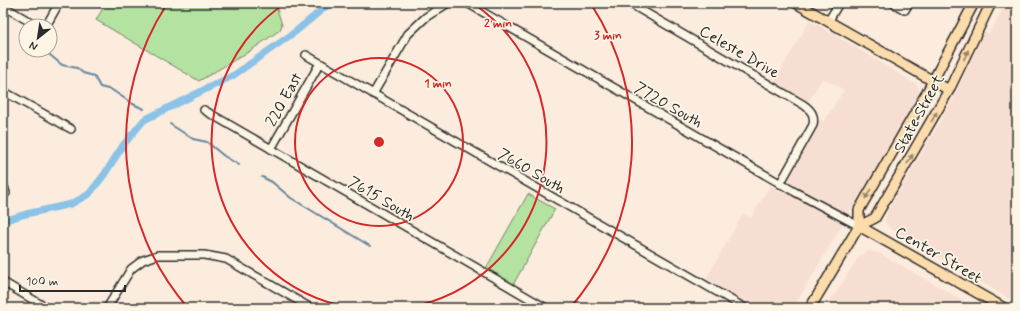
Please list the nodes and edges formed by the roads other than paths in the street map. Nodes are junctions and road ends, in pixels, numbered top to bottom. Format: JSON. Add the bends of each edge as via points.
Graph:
{"nodes":[{"id":1,"x":59,"y":3,"type":"edge"},
{"id":2,"x":448,"y":3,"type":"edge"},
{"id":3,"x":467,"y":3,"type":"edge"},
{"id":4,"x":628,"y":3,"type":"edge"},
{"id":5,"x":796,"y":3,"type":"edge"},
{"id":6,"x":839,"y":3,"type":"edge"},
{"id":7,"x":893,"y":3,"type":"edge"},
{"id":8,"x":909,"y":3,"type":"edge"},
{"id":9,"x":974,"y":3,"type":"edge"},
{"id":10,"x":992,"y":3,"type":"edge"},
{"id":11,"x":3,"y":6,"type":"edge"},
{"id":12,"x":23,"y":18,"type":"edge"},
{"id":13,"x":51,"y":18,"type":"edge"},
{"id":14,"x":828,"y":22,"type":"junction"},
{"id":15,"x":306,"y":56,"type":"dead end"},
{"id":16,"x":320,"y":63,"type":"junction"},
{"id":17,"x":933,"y":82,"type":"junction"},
{"id":18,"x":949,"y":90,"type":"junction"},
{"id":19,"x":3,"y":92,"type":"edge"},
{"id":20,"x":373,"y":94,"type":"junction"},
{"id":21,"x":204,"y":110,"type":"dead end"},
{"id":22,"x":71,"y":130,"type":"dead end"},
{"id":23,"x":271,"y":150,"type":"junction"},
{"id":24,"x":3,"y":184,"type":"edge"},
{"id":25,"x":780,"y":184,"type":"junction"},
{"id":26,"x":6,"y":193,"type":"dead end"},
{"id":27,"x":859,"y":226,"type":"junction"},
{"id":28,"x":3,"y":282,"type":"edge"},
{"id":29,"x":47,"y":308,"type":"edge"},
{"id":30,"x":107,"y":308,"type":"edge"},
{"id":31,"x":311,"y":308,"type":"edge"},
{"id":32,"x":546,"y":308,"type":"edge"},
{"id":33,"x":745,"y":308,"type":"edge"},
{"id":34,"x":810,"y":308,"type":"edge"},
{"id":35,"x":1004,"y":308,"type":"edge"}],
"edges":[{"from":1,"to":13,"type":"street"},
{"from":2,"to":20,"type":"street","via":[[426,17],[408,34]]},
{"from":3,"to":25,"type":"street","name":"7720 South"},
{"from":4,"to":25,"type":"street","name":"Celeste Drive","via":[[804,105],[813,115],[813,125]]},
{"from":5,"to":14,"type":"main road"},
{"from":6,"to":14,"type":"street"},
{"from":7,"to":8,"type":"street","via":[[905,10]]},
{"from":9,"to":17,"type":"main road","name":"State Street"},
{"from":18,"to":10,"type":"main road","name":"State Street","one_way":true},
{"from":11,"to":12,"type":"street"},
{"from":14,"to":17,"type":"main road"},
{"from":15,"to":16,"type":"street","name":"7660 South"},
{"from":16,"to":20,"type":"street","name":"7660 South"},
{"from":16,"to":23,"type":"street","name":"220 East"},
{"from":17,"to":18,"type":"main road"},
{"from":17,"to":27,"type":"main road","name":"State Street","one_way":true,"via":[[859,210]]},
{"from":27,"to":18,"type":"main road","name":"State Street","one_way":true,"via":[[875,218]]},
{"from":19,"to":22,"type":"street"},
{"from":20,"to":33,"type":"street","name":"7660 South"},
{"from":21,"to":23,"type":"street","name":"7615 South"},
{"from":23,"to":32,"type":"street","name":"7615 South"},
{"from":24,"to":26,"type":"street"},
{"from":25,"to":27,"type":"street","name":"7720 South"},
{"from":27,"to":34,"type":"main road","name":"State Street"},
{"from":27,"to":35,"type":"main road","name":"Center Street"},
{"from":28,"to":29,"type":"street"},
{"from":30,"to":31,"type":"street","via":[[131,269],[158,255],[204,255],[226,259]]}]}
